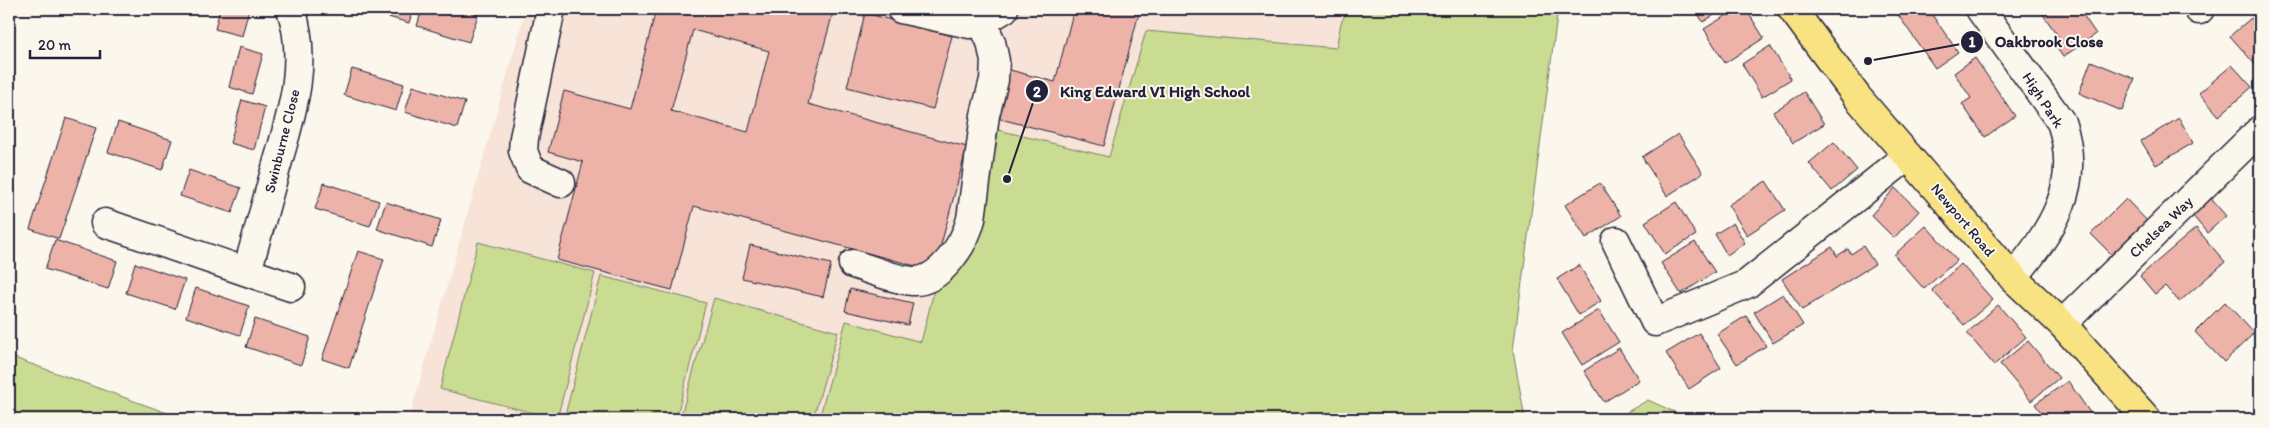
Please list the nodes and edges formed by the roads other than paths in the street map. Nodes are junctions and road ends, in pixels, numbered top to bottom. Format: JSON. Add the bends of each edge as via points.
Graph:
{"nodes":[{"id":1,"x":291,"y":9,"type":"edge"},
{"id":2,"x":551,"y":9,"type":"edge"},
{"id":3,"x":900,"y":9,"type":"edge"},
{"id":4,"x":1792,"y":9,"type":"edge"},
{"id":5,"x":1980,"y":9,"type":"edge"},
{"id":6,"x":992,"y":14,"type":"edge"},
{"id":7,"x":2260,"y":130,"type":"edge"},
{"id":8,"x":1908,"y":156,"type":"junction"},
{"id":9,"x":560,"y":183,"type":"dead end"},
{"id":10,"x":105,"y":223,"type":"dead end"},
{"id":11,"x":1616,"y":241,"type":"dead end"},
{"id":12,"x":853,"y":264,"type":"dead end"},
{"id":13,"x":247,"y":271,"type":"junction"},
{"id":14,"x":2013,"y":278,"type":"junction"},
{"id":15,"x":291,"y":287,"type":"dead end"},
{"id":16,"x":2062,"y":324,"type":"junction"},
{"id":17,"x":2148,"y":419,"type":"edge"}],
"edges":[{"from":1,"to":13,"type":"street","name":"Swinburne Close","via":[[296,24],[299,60],[296,98]]},
{"from":2,"to":9,"type":"street","via":[[524,151],[530,169]]},
{"from":3,"to":6,"type":"street","via":[[970,24]]},
{"from":4,"to":8,"type":"highway","name":"Newport Road","via":[[1858,98]]},
{"from":5,"to":14,"type":"street","name":"High Park","via":[[2061,122],[2070,162],[2064,194],[2055,217],[2038,248]]},
{"from":6,"to":12,"type":"street","via":[[994,80],[984,115],[971,219],[960,248],[925,280],[911,282]]},
{"from":7,"to":16,"type":"street","name":"Chelsea Way"},
{"from":8,"to":11,"type":"street","via":[[1747,284],[1655,322]]},
{"from":8,"to":14,"type":"highway","name":"Newport Road"},
{"from":10,"to":13,"type":"street"},
{"from":13,"to":15,"type":"street"},
{"from":14,"to":16,"type":"highway","name":"Newport Road"},
{"from":16,"to":17,"type":"highway","name":"Newport Road"}]}
